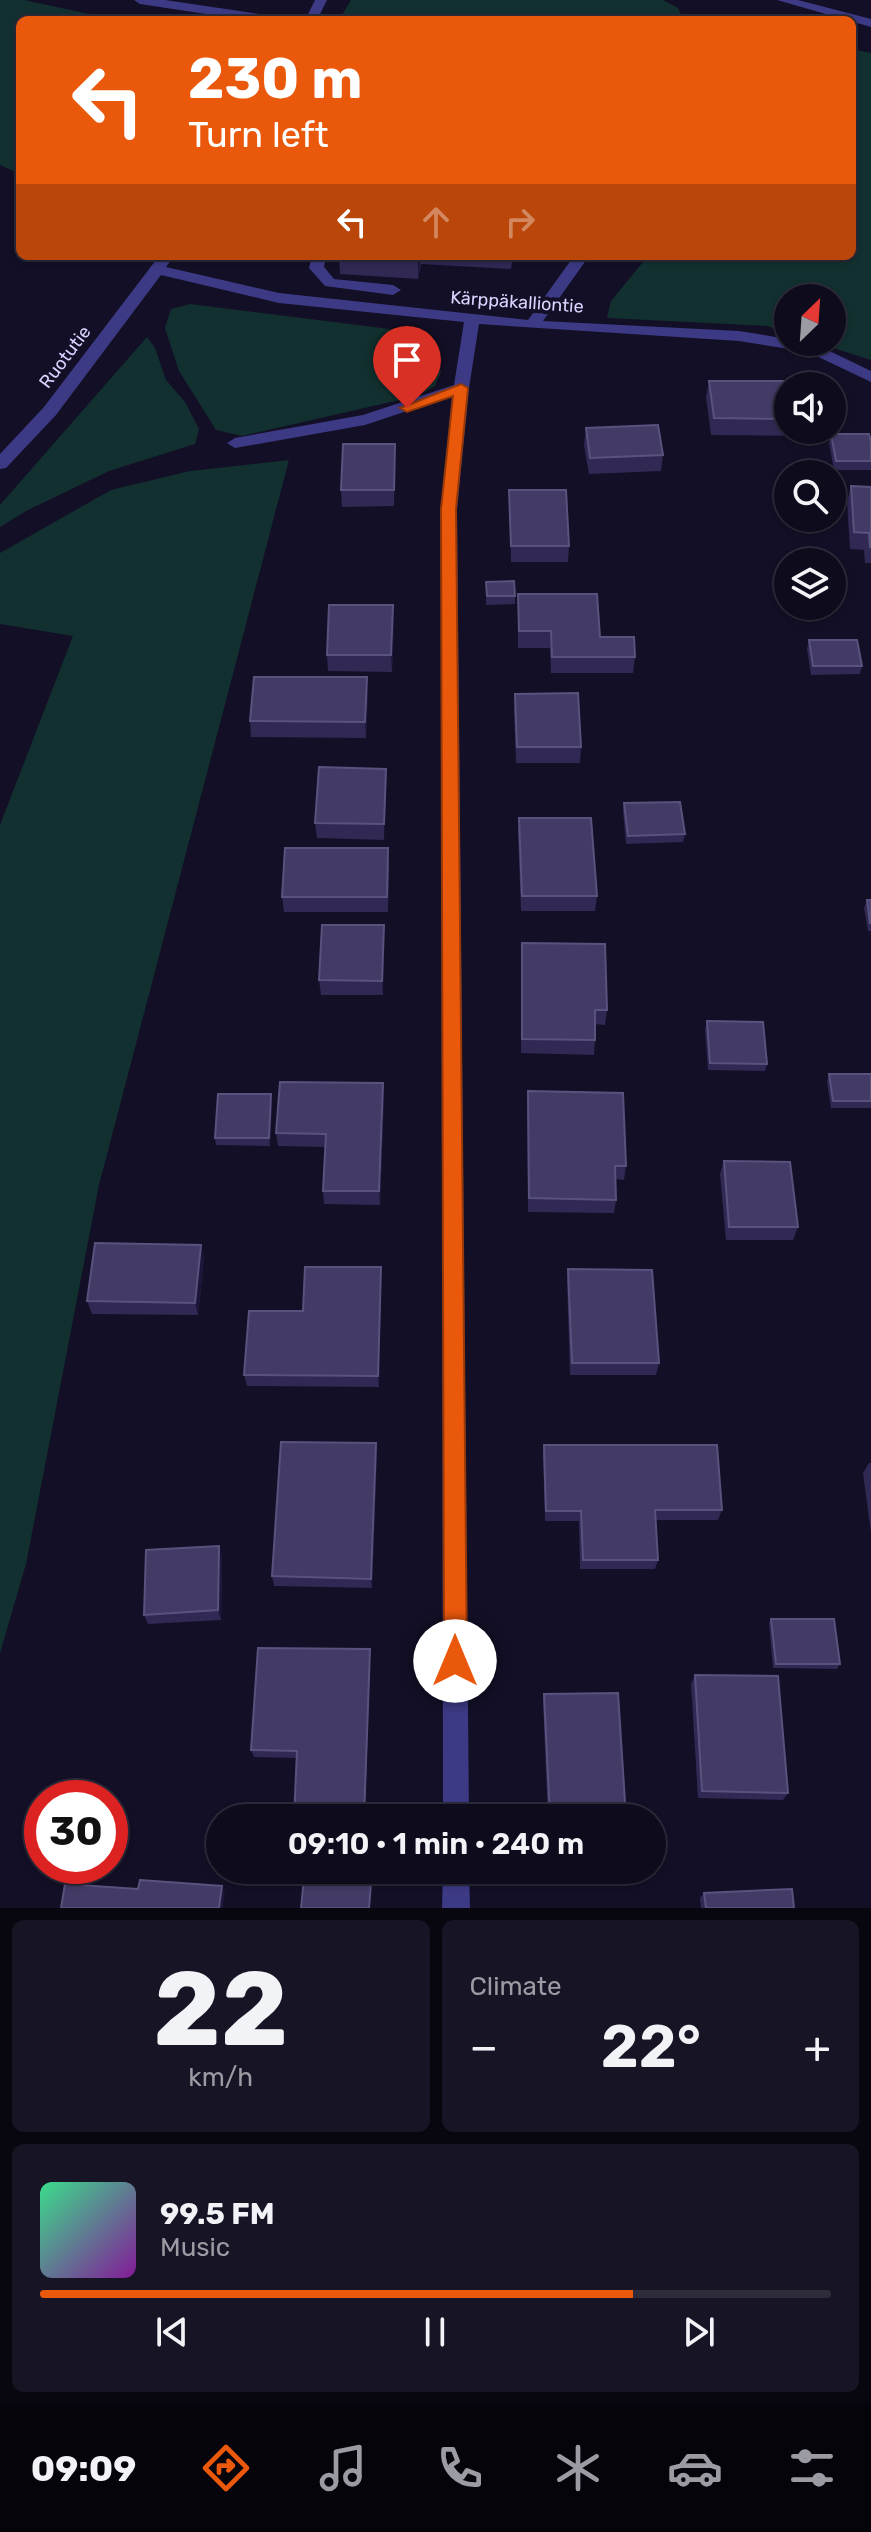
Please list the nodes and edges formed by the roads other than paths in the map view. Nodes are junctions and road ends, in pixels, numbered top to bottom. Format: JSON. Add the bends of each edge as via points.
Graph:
{"nodes":[{"id":1,"x":140,"y":0,"type":"edge"},
{"id":2,"x":783,"y":0,"type":"edge"},
{"id":3,"x":246,"y":16,"type":"edge"},
{"id":4,"x":844,"y":16,"type":"edge"},
{"id":5,"x":318,"y":260,"type":"edge"},
{"id":6,"x":579,"y":260,"type":"edge"},
{"id":7,"x":162,"y":262,"type":"edge"},
{"id":8,"x":393,"y":290,"type":"dead end"},
{"id":9,"x":472,"y":320,"type":"junction"},
{"id":10,"x":532,"y":325,"type":"junction"},
{"id":11,"x":871,"y":377,"type":"edge"},
{"id":12,"x":461,"y":388,"type":"junction"},
{"id":13,"x":235,"y":443,"type":"dead end"},
{"id":14,"x":0,"y":464,"type":"edge"},
{"id":15,"x":456,"y":1804,"type":"edge"},
{"id":16,"x":456,"y":1884,"type":"edge"},
{"id":17,"x":456,"y":1908,"type":"edge"}],
"edges":[{"from":1,"to":3,"type":"street"},
{"from":2,"to":4,"type":"street"},
{"from":5,"to":8,"type":"street","via":[[316,268],[330,283]]},
{"from":6,"to":10,"type":"street"},
{"from":7,"to":9,"type":"street","name":"Kärppäkalliontie","via":[[279,298]]},
{"from":7,"to":14,"type":"street","name":"Ruotutie","via":[[50,411]]},
{"from":9,"to":10,"type":"street","name":"Kärppäkalliontie"},
{"from":9,"to":12,"type":"street"},
{"from":10,"to":11,"type":"street","name":"Kärppäkalliontie","via":[[739,336],[812,348]]},
{"from":12,"to":13,"type":"street","via":[[365,420]]},
{"from":12,"to":15,"type":"street","via":[[449,509]]},
{"from":16,"to":17,"type":"street"}]}
